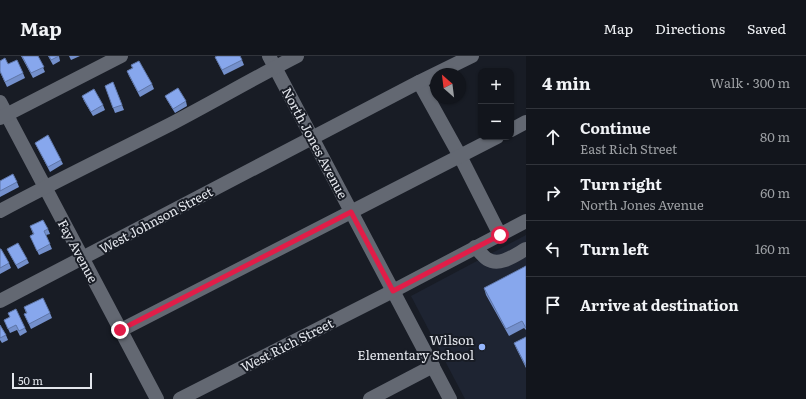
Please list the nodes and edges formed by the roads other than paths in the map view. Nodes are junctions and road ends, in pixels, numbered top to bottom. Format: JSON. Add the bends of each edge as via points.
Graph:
{"nodes":[{"id":1,"x":121,"y":56,"type":"edge"},
{"id":2,"x":297,"y":56,"type":"edge"},
{"id":3,"x":472,"y":56,"type":"edge"},
{"id":4,"x":272,"y":62,"type":"edge"},
{"id":5,"x":419,"y":82,"type":"junction"},
{"id":6,"x":0,"y":102,"type":"edge"},
{"id":7,"x":4,"y":116,"type":"edge"},
{"id":8,"x":526,"y":122,"type":"edge"},
{"id":9,"x":514,"y":128,"type":"edge"},
{"id":10,"x":312,"y":138,"type":"junction"},
{"id":11,"x":491,"y":140,"type":"edge"},
{"id":12,"x":460,"y":156,"type":"junction"},
{"id":13,"x":45,"y":187,"type":"junction"},
{"id":14,"x":0,"y":211,"type":"edge"},
{"id":15,"x":351,"y":212,"type":"junction"},
{"id":16,"x":526,"y":221,"type":"edge"},
{"id":17,"x":500,"y":235,"type":"junction"},
{"id":18,"x":475,"y":247,"type":"junction"},
{"id":19,"x":526,"y":249,"type":"edge"},
{"id":20,"x":82,"y":258,"type":"junction"},
{"id":21,"x":393,"y":291,"type":"junction"},
{"id":22,"x":0,"y":301,"type":"edge"},
{"id":23,"x":120,"y":330,"type":"junction"},
{"id":24,"x":433,"y":366,"type":"junction"},
{"id":25,"x":157,"y":399,"type":"edge"},
{"id":26,"x":180,"y":399,"type":"edge"},
{"id":27,"x":370,"y":399,"type":"edge"},
{"id":28,"x":450,"y":399,"type":"edge"}],
"edges":[{"from":1,"to":7,"type":"street"},
{"from":2,"to":4,"type":"street"},
{"from":3,"to":5,"type":"street","name":"West Johnson Street"},
{"from":4,"to":10,"type":"street","name":"North Jones Avenue"},
{"from":4,"to":13,"type":"street","via":[[170,124]]},
{"from":5,"to":10,"type":"street","name":"West Johnson Street"},
{"from":5,"to":12,"type":"street"},
{"from":6,"to":7,"type":"street","name":"Fay Avenue"},
{"from":7,"to":13,"type":"street","name":"Fay Avenue"},
{"from":8,"to":9,"type":"street"},
{"from":10,"to":15,"type":"street","name":"North Jones Avenue"},
{"from":10,"to":20,"type":"street","name":"West Johnson Street"},
{"from":11,"to":12,"type":"street"},
{"from":12,"to":15,"type":"street"},
{"from":12,"to":17,"type":"street"},
{"from":13,"to":14,"type":"street"},
{"from":13,"to":20,"type":"street","name":"Fay Avenue"},
{"from":15,"to":21,"type":"street","name":"North Jones Avenue"},
{"from":15,"to":23,"type":"street"},
{"from":16,"to":17,"type":"street","name":"West Rich Street"},
{"from":17,"to":18,"type":"street","name":"West Rich Street"},
{"from":18,"to":19,"type":"street","via":[[486,258],[495,262]]},
{"from":18,"to":21,"type":"street","name":"West Rich Street"},
{"from":20,"to":22,"type":"street","name":"West Johnson Street"},
{"from":20,"to":23,"type":"street","name":"Fay Avenue"},
{"from":21,"to":24,"type":"street","name":"North Jones Avenue"},
{"from":21,"to":26,"type":"street","name":"West Rich Street"},
{"from":23,"to":25,"type":"street","name":"Fay Avenue"},
{"from":24,"to":27,"type":"street"},
{"from":24,"to":28,"type":"street","name":"North Jones Avenue"}]}
